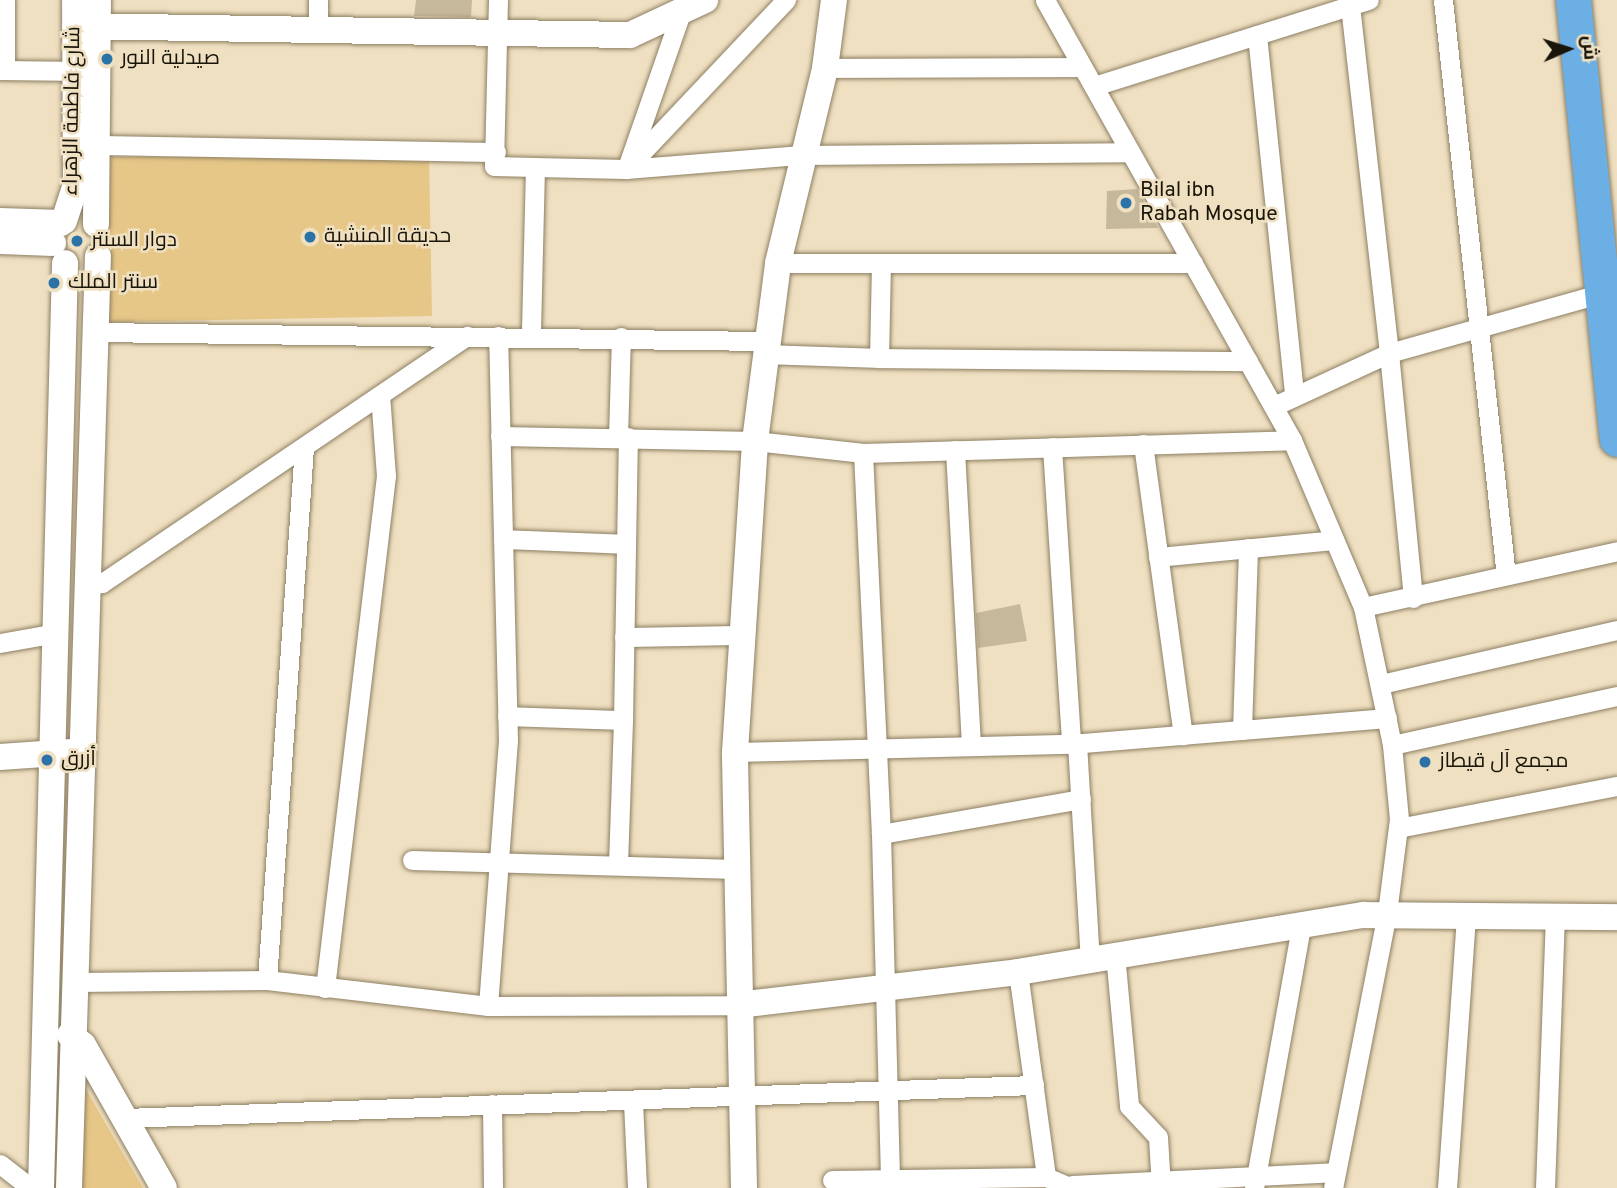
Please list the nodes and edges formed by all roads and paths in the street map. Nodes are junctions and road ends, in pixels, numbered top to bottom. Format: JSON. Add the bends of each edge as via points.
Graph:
{"nodes":[{"id":1,"x":5,"y":0,"type":"edge"},
{"id":2,"x":318,"y":0,"type":"edge"},
{"id":3,"x":498,"y":0,"type":"edge"},
{"id":4,"x":786,"y":0,"type":"edge"},
{"id":5,"x":834,"y":0,"type":"edge"},
{"id":6,"x":1045,"y":0,"type":"edge"},
{"id":7,"x":1443,"y":0,"type":"edge"},
{"id":8,"x":1573,"y":0,"type":"edge"},
{"id":9,"x":1597,"y":0,"type":"edge"},
{"id":10,"x":1359,"y":3,"type":"edge"},
{"id":11,"x":697,"y":4,"type":"edge"},
{"id":12,"x":1319,"y":8,"type":"edge"},
{"id":13,"x":86,"y":13,"type":"edge"},
{"id":14,"x":318,"y":29,"type":"junction"},
{"id":15,"x":498,"y":31,"type":"junction"},
{"id":16,"x":1257,"y":35,"type":"junction"},
{"id":17,"x":1082,"y":67,"type":"junction"},
{"id":18,"x":825,"y":68,"type":"junction"},
{"id":19,"x":2,"y":70,"type":"edge"},
{"id":20,"x":85,"y":71,"type":"junction"},
{"id":21,"x":1094,"y":86,"type":"junction"},
{"id":22,"x":97,"y":145,"type":"junction"},
{"id":23,"x":496,"y":152,"type":"junction"},
{"id":24,"x":1129,"y":152,"type":"junction"},
{"id":25,"x":801,"y":155,"type":"junction"},
{"id":26,"x":535,"y":167,"type":"junction"},
{"id":27,"x":626,"y":169,"type":"junction"},
{"id":28,"x":1617,"y":203,"type":"edge"},
{"id":29,"x":0,"y":221,"type":"edge"},
{"id":30,"x":96,"y":224,"type":"junction"},
{"id":31,"x":61,"y":237,"type":"junction"},
{"id":32,"x":0,"y":241,"type":"edge"},
{"id":33,"x":98,"y":256,"type":"junction"},
{"id":34,"x":778,"y":262,"type":"junction"},
{"id":35,"x":881,"y":263,"type":"junction"},
{"id":36,"x":1193,"y":263,"type":"junction"},
{"id":37,"x":1602,"y":293,"type":"junction"},
{"id":38,"x":1479,"y":328,"type":"junction"},
{"id":39,"x":94,"y":332,"type":"junction"},
{"id":40,"x":467,"y":336,"type":"junction"},
{"id":41,"x":498,"y":336,"type":"junction"},
{"id":42,"x":531,"y":336,"type":"junction"},
{"id":43,"x":621,"y":337,"type":"junction"},
{"id":44,"x":767,"y":348,"type":"junction"},
{"id":45,"x":1389,"y":353,"type":"junction"},
{"id":46,"x":879,"y":358,"type":"junction"},
{"id":47,"x":1248,"y":361,"type":"junction"},
{"id":48,"x":380,"y":395,"type":"junction"},
{"id":49,"x":1294,"y":396,"type":"junction"},
{"id":50,"x":1273,"y":406,"type":"junction"},
{"id":51,"x":500,"y":436,"type":"junction"},
{"id":52,"x":623,"y":437,"type":"junction"},
{"id":53,"x":1617,"y":439,"type":"edge"},
{"id":54,"x":1292,"y":440,"type":"junction"},
{"id":55,"x":755,"y":441,"type":"junction"},
{"id":56,"x":1143,"y":444,"type":"junction"},
{"id":57,"x":304,"y":447,"type":"junction"},
{"id":58,"x":1052,"y":447,"type":"junction"},
{"id":59,"x":955,"y":450,"type":"junction"},
{"id":60,"x":863,"y":453,"type":"junction"},
{"id":61,"x":503,"y":539,"type":"junction"},
{"id":62,"x":1334,"y":540,"type":"junction"},
{"id":63,"x":626,"y":544,"type":"junction"},
{"id":64,"x":1248,"y":548,"type":"junction"},
{"id":65,"x":1617,"y":551,"type":"edge"},
{"id":66,"x":1158,"y":557,"type":"junction"},
{"id":67,"x":1506,"y":576,"type":"junction"},
{"id":68,"x":86,"y":585,"type":"junction"},
{"id":69,"x":1413,"y":598,"type":"junction"},
{"id":70,"x":1363,"y":607,"type":"junction"},
{"id":71,"x":1617,"y":630,"type":"edge"},
{"id":72,"x":57,"y":632,"type":"junction"},
{"id":73,"x":741,"y":635,"type":"junction"},
{"id":74,"x":624,"y":637,"type":"junction"},
{"id":75,"x":0,"y":643,"type":"edge"},
{"id":76,"x":1381,"y":684,"type":"junction"},
{"id":77,"x":1617,"y":696,"type":"edge"},
{"id":78,"x":507,"y":716,"type":"junction"},
{"id":79,"x":1387,"y":718,"type":"junction"},
{"id":80,"x":623,"y":720,"type":"junction"},
{"id":81,"x":1242,"y":730,"type":"junction"},
{"id":82,"x":1183,"y":734,"type":"junction"},
{"id":83,"x":1074,"y":743,"type":"junction"},
{"id":84,"x":1392,"y":745,"type":"junction"},
{"id":85,"x":971,"y":747,"type":"junction"},
{"id":86,"x":878,"y":749,"type":"junction"},
{"id":87,"x":82,"y":752,"type":"junction"},
{"id":88,"x":735,"y":752,"type":"junction"},
{"id":89,"x":54,"y":753,"type":"junction"},
{"id":90,"x":0,"y":757,"type":"edge"},
{"id":91,"x":1617,"y":786,"type":"edge"},
{"id":92,"x":1081,"y":799,"type":"junction"},
{"id":93,"x":1398,"y":828,"type":"junction"},
{"id":94,"x":881,"y":834,"type":"junction"},
{"id":95,"x":499,"y":859,"type":"junction"},
{"id":96,"x":412,"y":860,"type":"dead end"},
{"id":97,"x":618,"y":864,"type":"junction"},
{"id":98,"x":736,"y":869,"type":"junction"},
{"id":99,"x":1387,"y":913,"type":"junction"},
{"id":100,"x":1466,"y":916,"type":"junction"},
{"id":101,"x":1555,"y":916,"type":"junction"},
{"id":102,"x":1617,"y":917,"type":"edge"},
{"id":103,"x":1302,"y":922,"type":"junction"},
{"id":104,"x":1103,"y":957,"type":"junction"},
{"id":105,"x":1018,"y":972,"type":"junction"},
{"id":106,"x":267,"y":980,"type":"junction"},
{"id":107,"x":76,"y":982,"type":"junction"},
{"id":108,"x":887,"y":987,"type":"junction"},
{"id":109,"x":325,"y":988,"type":"junction"},
{"id":110,"x":738,"y":1005,"type":"junction"},
{"id":111,"x":488,"y":1006,"type":"junction"},
{"id":112,"x":47,"y":1017,"type":"junction"},
{"id":113,"x":75,"y":1039,"type":"junction"},
{"id":114,"x":1034,"y":1085,"type":"junction"},
{"id":115,"x":888,"y":1089,"type":"junction"},
{"id":116,"x":740,"y":1095,"type":"junction"},
{"id":117,"x":633,"y":1102,"type":"junction"},
{"id":118,"x":492,"y":1104,"type":"junction"},
{"id":119,"x":125,"y":1118,"type":"junction"},
{"id":120,"x":0,"y":1164,"type":"edge"},
{"id":121,"x":1046,"y":1177,"type":"junction"},
{"id":122,"x":832,"y":1180,"type":"dead end"},
{"id":123,"x":1334,"y":1180,"type":"edge"},
{"id":124,"x":1255,"y":1182,"type":"edge"},
{"id":125,"x":890,"y":1183,"type":"edge"},
{"id":126,"x":983,"y":1183,"type":"edge"},
{"id":127,"x":1161,"y":1184,"type":"edge"},
{"id":128,"x":1072,"y":1186,"type":"edge"},
{"id":129,"x":31,"y":1188,"type":"edge"},
{"id":130,"x":41,"y":1188,"type":"edge"},
{"id":131,"x":69,"y":1188,"type":"edge"},
{"id":132,"x":164,"y":1188,"type":"edge"},
{"id":133,"x":493,"y":1188,"type":"edge"},
{"id":134,"x":636,"y":1188,"type":"edge"},
{"id":135,"x":744,"y":1188,"type":"edge"},
{"id":136,"x":1447,"y":1188,"type":"edge"},
{"id":137,"x":1545,"y":1188,"type":"edge"}],
"edges":[{"from":1,"to":19,"type":"street"},
{"from":2,"to":14,"type":"street"},
{"from":3,"to":15,"type":"street"},
{"from":4,"to":27,"type":"street"},
{"from":5,"to":18,"type":"main road"},
{"from":6,"to":17,"type":"street"},
{"from":7,"to":38,"type":"street"},
{"from":8,"to":37,"type":"highway"},
{"from":9,"to":28,"type":"highway"},
{"from":10,"to":12,"type":"street"},
{"from":10,"to":45,"type":"street"},
{"from":11,"to":15,"type":"main road","via":[[630,35]]},
{"from":11,"to":27,"type":"street"},
{"from":12,"to":16,"type":"street"},
{"from":13,"to":14,"type":"main road"},
{"from":13,"to":20,"type":"main road","name":"شارع فاطمة الزهراء"},
{"from":14,"to":15,"type":"main road"},
{"from":15,"to":23,"type":"street"},
{"from":16,"to":21,"type":"street"},
{"from":16,"to":49,"type":"street"},
{"from":17,"to":18,"type":"street"},
{"from":17,"to":21,"type":"street"},
{"from":18,"to":25,"type":"main road"},
{"from":19,"to":20,"type":"street"},
{"from":20,"to":22,"type":"main road","name":"شارع فاطمة الزهراء"},
{"from":20,"to":31,"type":"main road","name":"شارع فاطمة الزهراء","via":[[76,184]]},
{"from":21,"to":24,"type":"street"},
{"from":22,"to":23,"type":"street"},
{"from":22,"to":30,"type":"main road","name":"شارع فاطمة الزهراء"},
{"from":23,"to":26,"type":"street","via":[[494,166]]},
{"from":24,"to":25,"type":"street"},
{"from":24,"to":36,"type":"street"},
{"from":25,"to":27,"type":"street"},
{"from":25,"to":34,"type":"main road"},
{"from":26,"to":27,"type":"street"},
{"from":26,"to":42,"type":"street"},
{"from":29,"to":31,"type":"main road"},
{"from":30,"to":31,"type":"main road","via":[[84,217]]},
{"from":30,"to":33,"type":"main road","name":"شارع فاطمة الزهراء","via":[[103,240]]},
{"from":31,"to":32,"type":"main road"},
{"from":31,"to":33,"type":"main road","via":[[86,265]]},
{"from":31,"to":72,"type":"main road","name":"شارع فاطمة الزهراء"},
{"from":33,"to":39,"type":"main road","name":"شارع فاطمة الزهراء"},
{"from":34,"to":35,"type":"street"},
{"from":34,"to":44,"type":"main road"},
{"from":35,"to":36,"type":"street"},
{"from":35,"to":46,"type":"street"},
{"from":36,"to":47,"type":"street"},
{"from":37,"to":38,"type":"street"},
{"from":37,"to":53,"type":"highway"},
{"from":38,"to":45,"type":"street"},
{"from":38,"to":67,"type":"street"},
{"from":39,"to":40,"type":"street"},
{"from":39,"to":68,"type":"main road","name":"شارع فاطمة الزهراء"},
{"from":40,"to":41,"type":"street"},
{"from":40,"to":48,"type":"street"},
{"from":41,"to":42,"type":"street"},
{"from":41,"to":51,"type":"street"},
{"from":42,"to":43,"type":"street"},
{"from":43,"to":44,"type":"street"},
{"from":43,"to":52,"type":"street"},
{"from":44,"to":46,"type":"street"},
{"from":44,"to":55,"type":"main road"},
{"from":45,"to":49,"type":"street"},
{"from":45,"to":69,"type":"street"},
{"from":46,"to":47,"type":"street"},
{"from":47,"to":50,"type":"street"},
{"from":48,"to":57,"type":"street"},
{"from":48,"to":109,"type":"street","via":[[386,476]]},
{"from":49,"to":50,"type":"street"},
{"from":50,"to":54,"type":"street"},
{"from":51,"to":52,"type":"street"},
{"from":51,"to":61,"type":"street"},
{"from":52,"to":55,"type":"street"},
{"from":52,"to":63,"type":"street"},
{"from":54,"to":56,"type":"street"},
{"from":54,"to":62,"type":"street"},
{"from":55,"to":60,"type":"street"},
{"from":55,"to":73,"type":"main road"},
{"from":56,"to":58,"type":"street"},
{"from":56,"to":66,"type":"street"},
{"from":57,"to":68,"type":"street","via":[[102,583]]},
{"from":57,"to":106,"type":"street"},
{"from":58,"to":59,"type":"street"},
{"from":58,"to":83,"type":"street"},
{"from":59,"to":60,"type":"street"},
{"from":59,"to":85,"type":"street"},
{"from":60,"to":86,"type":"street"},
{"from":61,"to":63,"type":"street"},
{"from":61,"to":78,"type":"street"},
{"from":62,"to":64,"type":"street"},
{"from":62,"to":70,"type":"street"},
{"from":63,"to":74,"type":"street"},
{"from":64,"to":66,"type":"street"},
{"from":64,"to":81,"type":"street"},
{"from":65,"to":67,"type":"street"},
{"from":66,"to":82,"type":"street"},
{"from":67,"to":69,"type":"street"},
{"from":68,"to":87,"type":"main road","name":"شارع فاطمة الزهراء"},
{"from":69,"to":70,"type":"street"},
{"from":70,"to":76,"type":"street"},
{"from":71,"to":76,"type":"street"},
{"from":72,"to":75,"type":"street"},
{"from":72,"to":89,"type":"main road","name":"شارع فاطمة الزهراء"},
{"from":73,"to":74,"type":"street"},
{"from":73,"to":88,"type":"main road"},
{"from":74,"to":80,"type":"street"},
{"from":76,"to":79,"type":"street"},
{"from":77,"to":84,"type":"street"},
{"from":78,"to":80,"type":"street"},
{"from":78,"to":95,"type":"street"},
{"from":79,"to":81,"type":"street"},
{"from":79,"to":84,"type":"street"},
{"from":80,"to":97,"type":"street"},
{"from":81,"to":82,"type":"street"},
{"from":82,"to":83,"type":"street"},
{"from":83,"to":85,"type":"street"},
{"from":83,"to":92,"type":"street"},
{"from":84,"to":93,"type":"street"},
{"from":85,"to":86,"type":"street"},
{"from":86,"to":88,"type":"street"},
{"from":86,"to":94,"type":"street"},
{"from":87,"to":89,"type":"main road"},
{"from":87,"to":107,"type":"main road","name":"شارع فاطمة الزهراء"},
{"from":88,"to":98,"type":"main road"},
{"from":89,"to":90,"type":"main road"},
{"from":89,"to":112,"type":"main road","name":"شارع فاطمة الزهراء"},
{"from":91,"to":93,"type":"street"},
{"from":92,"to":94,"type":"street"},
{"from":92,"to":104,"type":"street"},
{"from":93,"to":99,"type":"street"},
{"from":94,"to":108,"type":"street"},
{"from":95,"to":96,"type":"street"},
{"from":95,"to":97,"type":"street"},
{"from":95,"to":111,"type":"street"},
{"from":97,"to":98,"type":"street"},
{"from":98,"to":110,"type":"main road"},
{"from":99,"to":100,"type":"main road"},
{"from":99,"to":103,"type":"main road"},
{"from":99,"to":123,"type":"street"},
{"from":100,"to":101,"type":"main road"},
{"from":100,"to":136,"type":"street"},
{"from":101,"to":102,"type":"main road"},
{"from":101,"to":137,"type":"street"},
{"from":103,"to":104,"type":"main road"},
{"from":103,"to":124,"type":"street"},
{"from":104,"to":105,"type":"main road"},
{"from":104,"to":127,"type":"street","via":[[1129,1106],[1158,1137]]},
{"from":105,"to":108,"type":"main road"},
{"from":105,"to":114,"type":"street"},
{"from":106,"to":107,"type":"street"},
{"from":106,"to":109,"type":"street"},
{"from":107,"to":113,"type":"main road","name":"شارع فاطمة الزهراء"},
{"from":108,"to":110,"type":"main road"},
{"from":108,"to":115,"type":"street"},
{"from":109,"to":111,"type":"street"},
{"from":110,"to":111,"type":"street"},
{"from":110,"to":116,"type":"main road"},
{"from":112,"to":113,"type":"main road"},
{"from":112,"to":130,"type":"main road","name":"شارع فاطمة الزهراء"},
{"from":113,"to":119,"type":"main road"},
{"from":113,"to":131,"type":"main road","name":"شارع فاطمة الزهراء"},
{"from":114,"to":115,"type":"street"},
{"from":114,"to":121,"type":"street"},
{"from":115,"to":116,"type":"street"},
{"from":115,"to":125,"type":"street"},
{"from":116,"to":117,"type":"street"},
{"from":116,"to":135,"type":"main road"},
{"from":117,"to":118,"type":"street"},
{"from":117,"to":134,"type":"street"},
{"from":118,"to":119,"type":"street"},
{"from":118,"to":133,"type":"street"},
{"from":119,"to":132,"type":"main road"},
{"from":120,"to":129,"type":"street"},
{"from":121,"to":126,"type":"street"},
{"from":121,"to":128,"type":"street"},
{"from":122,"to":125,"type":"street"},
{"from":123,"to":124,"type":"street"},
{"from":124,"to":127,"type":"street"},
{"from":125,"to":126,"type":"street"},
{"from":127,"to":128,"type":"street"}]}
